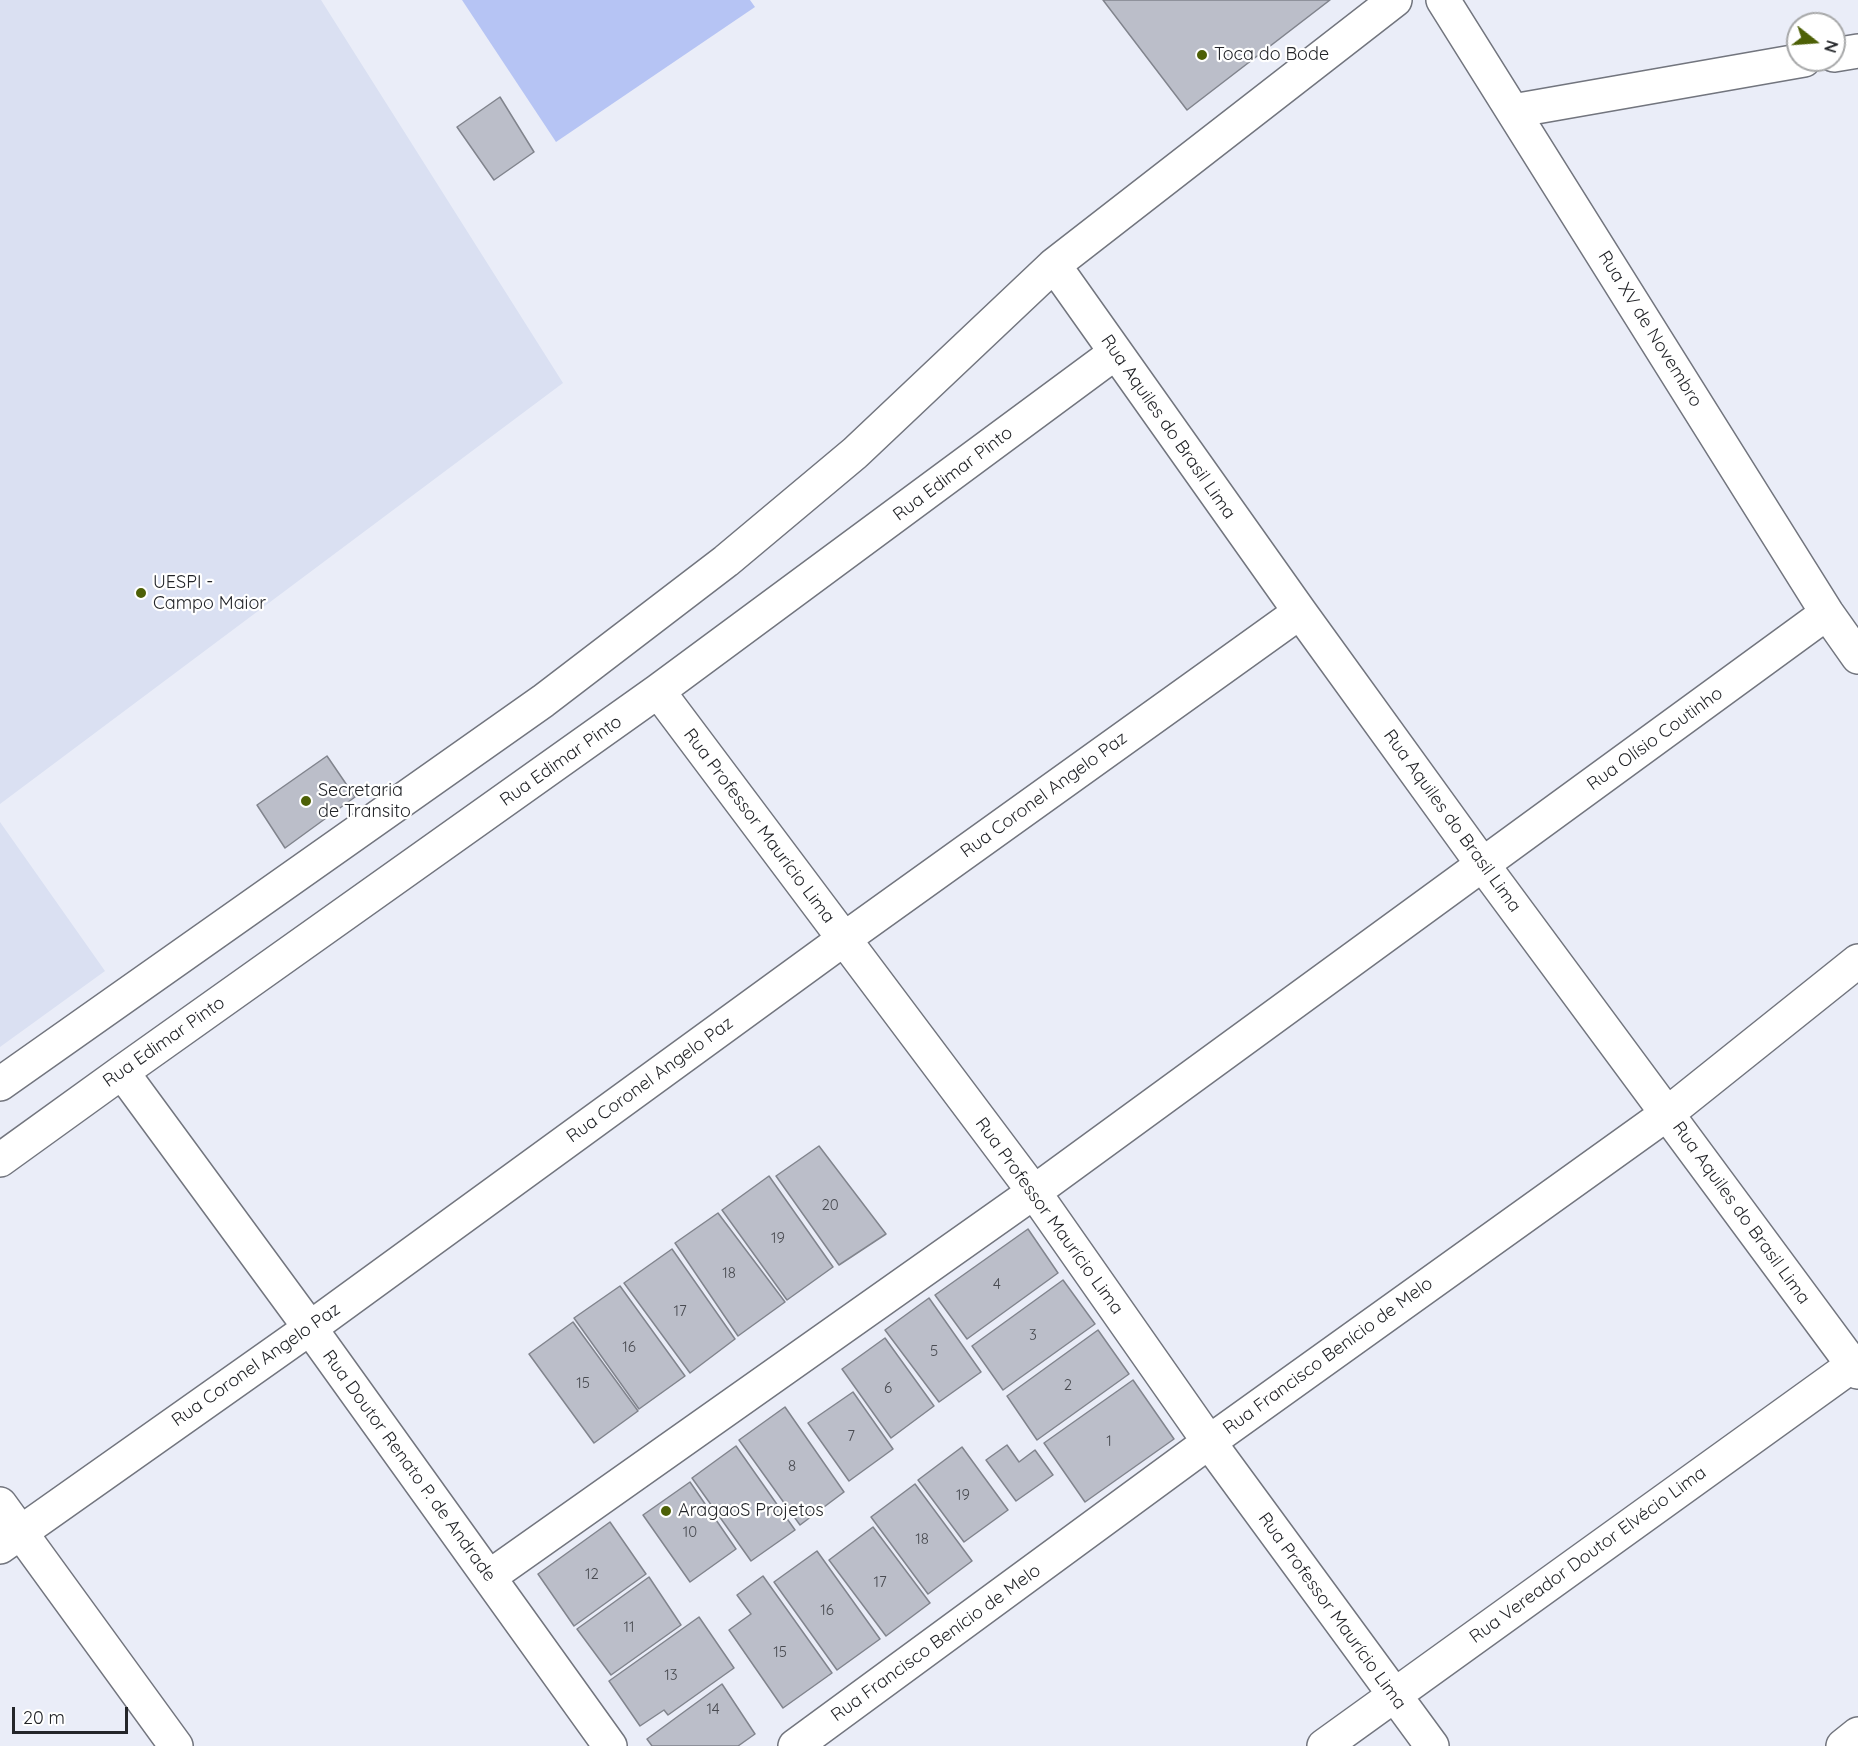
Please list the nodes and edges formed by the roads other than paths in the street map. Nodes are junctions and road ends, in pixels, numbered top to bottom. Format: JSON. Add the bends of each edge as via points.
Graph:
{"nodes":[{"id":1,"x":1395,"y":0,"type":"edge"},
{"id":2,"x":1443,"y":0,"type":"edge"},
{"id":3,"x":1786,"y":63,"type":"edge"},
{"id":4,"x":1513,"y":111,"type":"junction"},
{"id":5,"x":1054,"y":265,"type":"junction"},
{"id":6,"x":1116,"y":353,"type":"junction"},
{"id":7,"x":1300,"y":612,"type":"junction"},
{"id":8,"x":1827,"y":613,"type":"junction"},
{"id":9,"x":1858,"y":657,"type":"edge"},
{"id":10,"x":658,"y":691,"type":"junction"},
{"id":11,"x":1483,"y":865,"type":"junction"},
{"id":12,"x":844,"y":939,"type":"junction"},
{"id":13,"x":1858,"y":961,"type":"edge"},
{"id":14,"x":122,"y":1072,"type":"junction"},
{"id":15,"x":0,"y":1084,"type":"edge"},
{"id":16,"x":1668,"y":1113,"type":"junction"},
{"id":17,"x":0,"y":1161,"type":"edge"},
{"id":18,"x":1034,"y":1192,"type":"junction"},
{"id":19,"x":310,"y":1328,"type":"junction"},
{"id":20,"x":1855,"y":1369,"type":"edge"},
{"id":21,"x":1209,"y":1442,"type":"junction"},
{"id":22,"x":0,"y":1504,"type":"edge"},
{"id":23,"x":10,"y":1540,"type":"edge"},
{"id":24,"x":489,"y":1577,"type":"junction"},
{"id":25,"x":1394,"y":1695,"type":"junction"},
{"id":26,"x":1858,"y":1734,"type":"edge"},
{"id":27,"x":176,"y":1746,"type":"edge"},
{"id":28,"x":610,"y":1746,"type":"edge"},
{"id":29,"x":795,"y":1746,"type":"edge"},
{"id":30,"x":1324,"y":1746,"type":"edge"},
{"id":31,"x":1432,"y":1746,"type":"edge"},
{"id":32,"x":1843,"y":1746,"type":"edge"}],
"edges":[{"from":1,"to":5,"type":"street"},
{"from":2,"to":4,"type":"street","name":"Rua XV de Novembro"},
{"from":3,"to":4,"type":"street"},
{"from":4,"to":8,"type":"street","name":"Rua XV de Novembro"},
{"from":5,"to":6,"type":"street","name":"Rua Aquiles do Brasil Lima"},
{"from":5,"to":15,"type":"street","via":[[855,453],[726,561],[543,701]]},
{"from":6,"to":7,"type":"street","name":"Rua Aquiles do Brasil Lima"},
{"from":6,"to":10,"type":"street","name":"Rua Edimar Pinto"},
{"from":7,"to":11,"type":"street","name":"Rua Aquiles do Brasil Lima"},
{"from":7,"to":12,"type":"street","name":"Rua Coronel Angelo Paz"},
{"from":8,"to":9,"type":"street","name":"Rua XV de Novembro"},
{"from":8,"to":11,"type":"street","name":"Rua Olísio Coutinho"},
{"from":10,"to":12,"type":"street","name":"Rua Professor Maurício Lima"},
{"from":10,"to":14,"type":"street","name":"Rua Edimar Pinto"},
{"from":11,"to":16,"type":"street","name":"Rua Aquiles do Brasil Lima"},
{"from":11,"to":18,"type":"street","name":"Rua Olísio Coutinho"},
{"from":12,"to":18,"type":"street","name":"Rua Professor Maurício Lima"},
{"from":12,"to":19,"type":"street","name":"Rua Coronel Angelo Paz"},
{"from":13,"to":16,"type":"street","name":"Rua Francisco Benício de Melo"},
{"from":14,"to":17,"type":"street","name":"Rua Edimar Pinto"},
{"from":14,"to":19,"type":"street","name":"Rua Doutor Renato P. de Andrade"},
{"from":16,"to":20,"type":"street","name":"Rua Aquiles do Brasil Lima"},
{"from":16,"to":21,"type":"street","name":"Rua Francisco Benício de Melo"},
{"from":18,"to":21,"type":"street","name":"Rua Professor Maurício Lima"},
{"from":18,"to":24,"type":"street","name":"Rua Olísio Coutinho"},
{"from":19,"to":23,"type":"street","name":"Rua Coronel Angelo Paz"},
{"from":19,"to":24,"type":"street","name":"Rua Doutor Renato P. de Andrade"},
{"from":20,"to":25,"type":"street","name":"Rua Vereador Doutor Elvécio Lima"},
{"from":21,"to":25,"type":"street","name":"Rua Professor Maurício Lima"},
{"from":21,"to":29,"type":"street","name":"Rua Francisco Benício de Melo"},
{"from":22,"to":23,"type":"street"},
{"from":23,"to":27,"type":"street"},
{"from":24,"to":28,"type":"street","name":"Rua Doutor Renato P. de Andrade"},
{"from":25,"to":30,"type":"street","name":"Rua Vereador Doutor Elvécio Lima"},
{"from":25,"to":31,"type":"street","name":"Rua Professor Maurício Lima"},
{"from":26,"to":32,"type":"street"}]}
